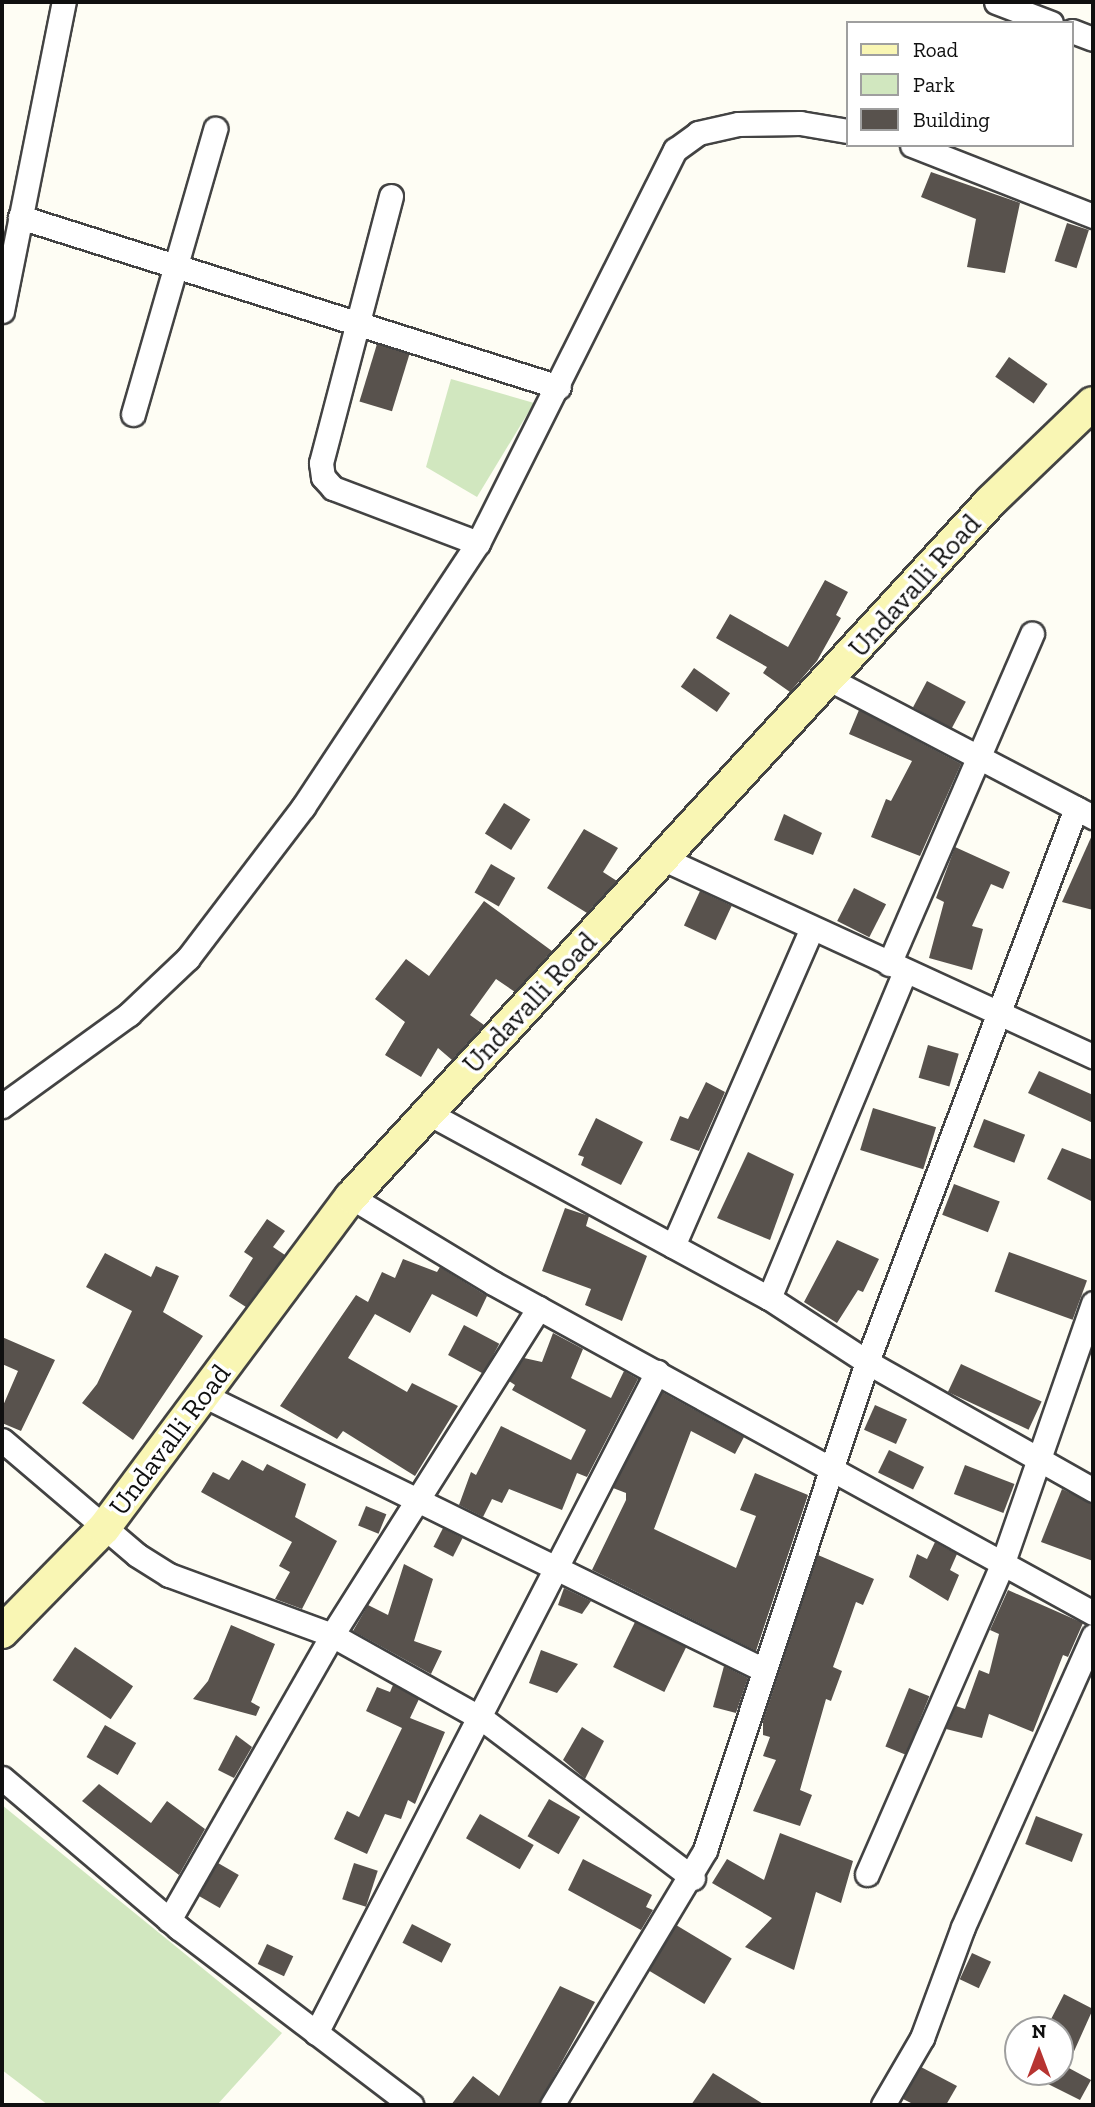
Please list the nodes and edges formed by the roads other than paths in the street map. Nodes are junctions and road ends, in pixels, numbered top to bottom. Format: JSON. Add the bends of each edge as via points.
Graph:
{"nodes":[{"id":1,"x":64,"y":2,"type":"edge"},
{"id":2,"x":996,"y":2,"type":"edge"},
{"id":3,"x":1046,"y":21,"type":"edge"},
{"id":4,"x":1074,"y":32,"type":"edge"},
{"id":5,"x":1093,"y":39,"type":"edge"},
{"id":6,"x":215,"y":129,"type":"dead end"},
{"id":7,"x":846,"y":131,"type":"edge"},
{"id":8,"x":917,"y":147,"type":"edge"},
{"id":9,"x":391,"y":196,"type":"dead end"},
{"id":10,"x":1093,"y":216,"type":"edge"},
{"id":11,"x":20,"y":217,"type":"junction"},
{"id":12,"x":173,"y":263,"type":"junction"},
{"id":13,"x":2,"y":311,"type":"edge"},
{"id":14,"x":357,"y":320,"type":"junction"},
{"id":15,"x":559,"y":387,"type":"junction"},
{"id":16,"x":1093,"y":403,"type":"edge"},
{"id":17,"x":133,"y":414,"type":"dead end"},
{"id":18,"x":478,"y":543,"type":"junction"},
{"id":19,"x":1032,"y":634,"type":"dead end"},
{"id":20,"x":831,"y":680,"type":"junction"},
{"id":21,"x":983,"y":757,"type":"junction"},
{"id":22,"x":1084,"y":812,"type":"edge"},
{"id":23,"x":664,"y":859,"type":"junction"},
{"id":24,"x":811,"y":928,"type":"junction"},
{"id":25,"x":897,"y":968,"type":"junction"},
{"id":26,"x":996,"y":1014,"type":"junction"},
{"id":27,"x":1093,"y":1056,"type":"edge"},
{"id":28,"x":2,"y":1106,"type":"edge"},
{"id":29,"x":428,"y":1113,"type":"junction"},
{"id":30,"x":351,"y":1197,"type":"junction"},
{"id":31,"x":673,"y":1246,"type":"junction"},
{"id":32,"x":769,"y":1298,"type":"junction"},
{"id":33,"x":1093,"y":1303,"type":"edge"},
{"id":34,"x":539,"y":1308,"type":"junction"},
{"id":35,"x":867,"y":1362,"type":"junction"},
{"id":36,"x":657,"y":1372,"type":"junction"},
{"id":37,"x":203,"y":1395,"type":"junction"},
{"id":38,"x":2,"y":1440,"type":"edge"},
{"id":39,"x":1043,"y":1459,"type":"junction"},
{"id":40,"x":831,"y":1466,"type":"junction"},
{"id":41,"x":1093,"y":1490,"type":"edge"},
{"id":42,"x":421,"y":1499,"type":"junction"},
{"id":43,"x":104,"y":1528,"type":"junction"},
{"id":44,"x":1003,"y":1562,"type":"junction"},
{"id":45,"x":557,"y":1567,"type":"junction"},
{"id":46,"x":1093,"y":1613,"type":"edge"},
{"id":47,"x":2,"y":1632,"type":"edge"},
{"id":48,"x":332,"y":1635,"type":"junction"},
{"id":49,"x":1093,"y":1636,"type":"edge"},
{"id":50,"x":764,"y":1670,"type":"junction"},
{"id":51,"x":479,"y":1717,"type":"junction"},
{"id":52,"x":2,"y":1778,"type":"edge"},
{"id":53,"x":867,"y":1874,"type":"dead end"},
{"id":54,"x":693,"y":1878,"type":"junction"},
{"id":55,"x":169,"y":1920,"type":"junction"},
{"id":56,"x":316,"y":2033,"type":"junction"},
{"id":57,"x":411,"y":2105,"type":"edge"},
{"id":58,"x":552,"y":2105,"type":"edge"},
{"id":59,"x":883,"y":2105,"type":"edge"}],
"edges":[{"from":1,"to":11,"type":"street"},
{"from":2,"to":3,"type":"street"},
{"from":4,"to":5,"type":"street"},
{"from":6,"to":12,"type":"street"},
{"from":7,"to":15,"type":"street","via":[[800,123],[738,124],[698,133],[675,150]]},
{"from":8,"to":10,"type":"street"},
{"from":9,"to":14,"type":"street"},
{"from":11,"to":12,"type":"street"},
{"from":11,"to":13,"type":"street"},
{"from":12,"to":14,"type":"street"},
{"from":12,"to":17,"type":"street"},
{"from":14,"to":15,"type":"street"},
{"from":14,"to":18,"type":"street","via":[[321,463],[323,477],[333,488]]},
{"from":15,"to":18,"type":"street"},
{"from":16,"to":20,"type":"main road","name":"Undavalli Road","via":[[991,501]]},
{"from":18,"to":28,"type":"street","via":[[303,807],[188,958],[129,1014]]},
{"from":19,"to":21,"type":"street"},
{"from":20,"to":21,"type":"street"},
{"from":20,"to":23,"type":"main road","name":"Undavalli Road"},
{"from":21,"to":22,"type":"street"},
{"from":21,"to":25,"type":"street"},
{"from":22,"to":26,"type":"street"},
{"from":23,"to":24,"type":"street"},
{"from":23,"to":29,"type":"main road","name":"Undavalli Road"},
{"from":24,"to":25,"type":"street"},
{"from":24,"to":31,"type":"street"},
{"from":25,"to":26,"type":"street"},
{"from":25,"to":32,"type":"street"},
{"from":26,"to":27,"type":"street"},
{"from":26,"to":35,"type":"street"},
{"from":29,"to":30,"type":"main road","name":"Undavalli Road"},
{"from":29,"to":31,"type":"street"},
{"from":30,"to":34,"type":"street"},
{"from":30,"to":37,"type":"main road","name":"Undavalli Road"},
{"from":31,"to":32,"type":"street"},
{"from":32,"to":35,"type":"street"},
{"from":33,"to":39,"type":"street"},
{"from":34,"to":36,"type":"street"},
{"from":34,"to":42,"type":"street"},
{"from":35,"to":39,"type":"street"},
{"from":35,"to":40,"type":"street"},
{"from":36,"to":40,"type":"street"},
{"from":36,"to":45,"type":"street"},
{"from":37,"to":42,"type":"street"},
{"from":37,"to":43,"type":"main road","name":"Undavalli Road"},
{"from":38,"to":43,"type":"street"},
{"from":39,"to":41,"type":"street"},
{"from":39,"to":44,"type":"street"},
{"from":40,"to":44,"type":"street"},
{"from":40,"to":50,"type":"street"},
{"from":42,"to":45,"type":"street"},
{"from":42,"to":48,"type":"street"},
{"from":43,"to":47,"type":"main road","name":"Undavalli Road"},
{"from":43,"to":48,"type":"street","via":[[169,1575]]},
{"from":44,"to":46,"type":"street"},
{"from":44,"to":53,"type":"street"},
{"from":45,"to":50,"type":"street"},
{"from":45,"to":51,"type":"street"},
{"from":48,"to":51,"type":"street"},
{"from":48,"to":55,"type":"street"},
{"from":49,"to":59,"type":"street","via":[[963,1927],[922,2038]]},
{"from":50,"to":54,"type":"street"},
{"from":51,"to":54,"type":"street","via":[[541,1758]]},
{"from":51,"to":56,"type":"street"},
{"from":52,"to":55,"type":"street"},
{"from":54,"to":58,"type":"street"},
{"from":55,"to":56,"type":"street"},
{"from":56,"to":57,"type":"street"}]}
